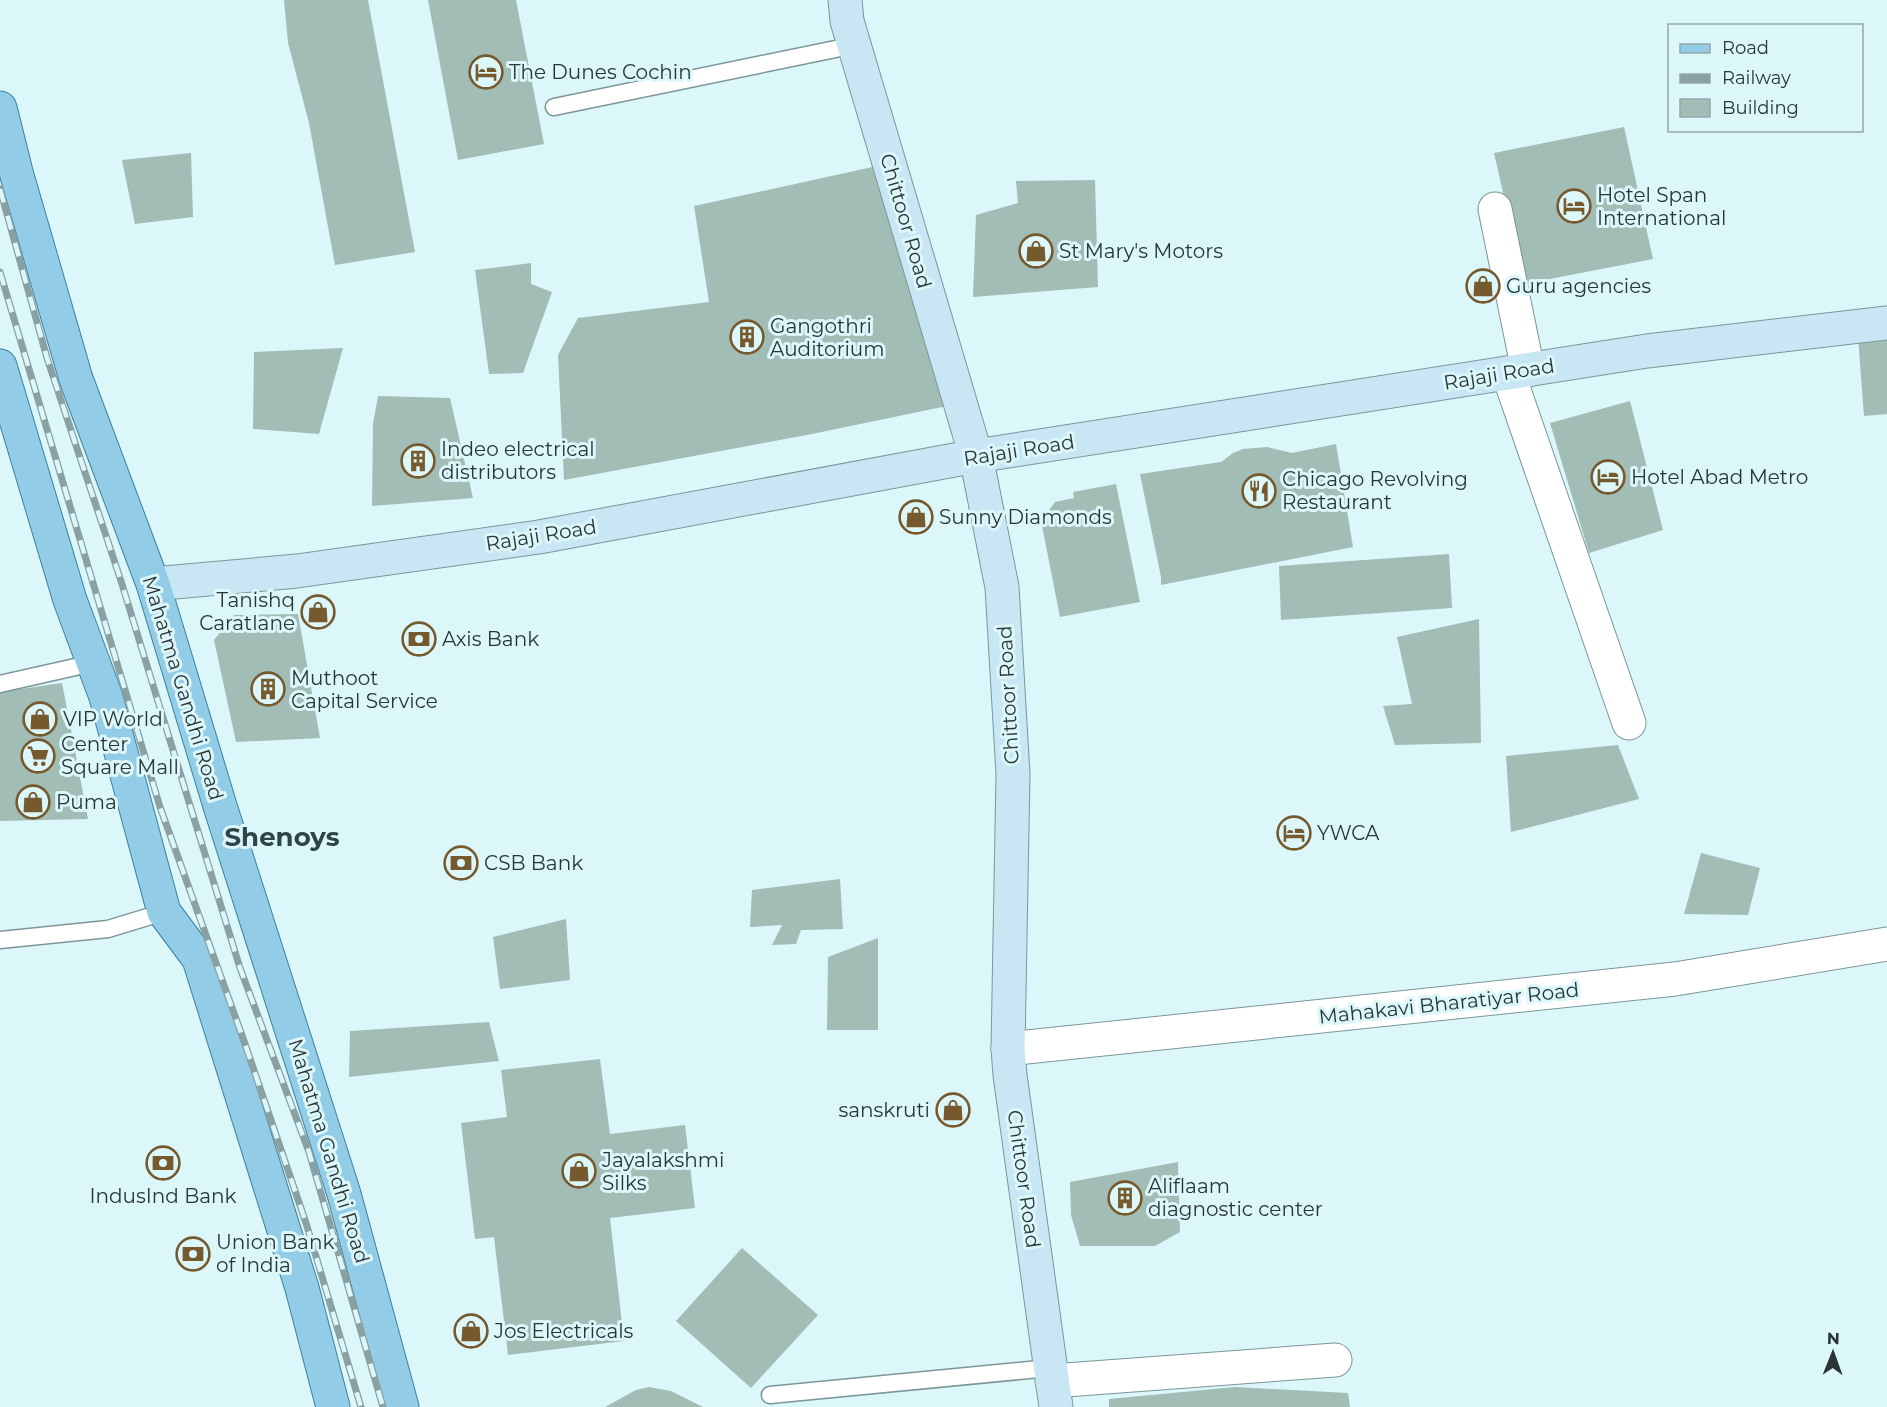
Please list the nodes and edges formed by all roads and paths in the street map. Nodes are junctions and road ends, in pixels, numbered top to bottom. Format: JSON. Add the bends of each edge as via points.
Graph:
{"nodes":[{"id":1,"x":845,"y":0,"type":"edge"},
{"id":2,"x":855,"y":45,"type":"junction"},
{"id":3,"x":554,"y":107,"type":"dead end"},
{"id":4,"x":0,"y":108,"type":"edge"},
{"id":5,"x":1495,"y":210,"type":"dead end"},
{"id":6,"x":1887,"y":323,"type":"edge"},
{"id":7,"x":1518,"y":371,"type":"junction"},
{"id":8,"x":1,"y":375,"type":"edge"},
{"id":9,"x":975,"y":456,"type":"junction"},
{"id":10,"x":153,"y":584,"type":"junction"},
{"id":11,"x":93,"y":663,"type":"junction"},
{"id":12,"x":0,"y":684,"type":"edge"},
{"id":13,"x":1629,"y":723,"type":"dead end"},
{"id":14,"x":164,"y":912,"type":"junction"},
{"id":15,"x":0,"y":940,"type":"edge"},
{"id":16,"x":1887,"y":944,"type":"edge"},
{"id":17,"x":1008,"y":1049,"type":"junction"},
{"id":18,"x":1335,"y":1360,"type":"dead end"},
{"id":19,"x":1053,"y":1385,"type":"edge"},
{"id":20,"x":770,"y":1395,"type":"dead end"},
{"id":21,"x":333,"y":1407,"type":"edge"},
{"id":22,"x":402,"y":1407,"type":"edge"}],
"edges":[{"from":1,"to":2,"type":"main road","name":"Chittoor Road"},
{"from":2,"to":3,"type":"lane"},
{"from":2,"to":9,"type":"main road","name":"Chittoor Road"},
{"from":4,"to":10,"type":"main road","name":"Mahatma Gandhi Road","via":[[76,379]]},
{"from":5,"to":7,"type":"street"},
{"from":6,"to":7,"type":"main road","name":"Rajaji Road","via":[[1647,351]]},
{"from":7,"to":9,"type":"main road","name":"Rajaji Road"},
{"from":7,"to":13,"type":"street"},
{"from":8,"to":11,"type":"main road"},
{"from":9,"to":10,"type":"main road","name":"Rajaji Road","via":[[539,537],[297,571]]},
{"from":9,"to":17,"type":"main road","name":"Chittoor Road","via":[[1002,586],[1013,774]]},
{"from":10,"to":22,"type":"main road","name":"Mahatma Gandhi Road","via":[[344,1194]]},
{"from":11,"to":12,"type":"lane"},
{"from":11,"to":14,"type":"main road","via":[[106,697]]},
{"from":14,"to":15,"type":"lane","via":[[108,928]]},
{"from":14,"to":21,"type":"main road","via":[[198,959],[302,1288]]},
{"from":16,"to":17,"type":"street","name":"Mahakavi Bharatiyar Road","via":[[1675,979]]},
{"from":17,"to":19,"type":"main road","name":"Chittoor Road"},
{"from":18,"to":19,"type":"street"},
{"from":19,"to":20,"type":"lane"}]}
